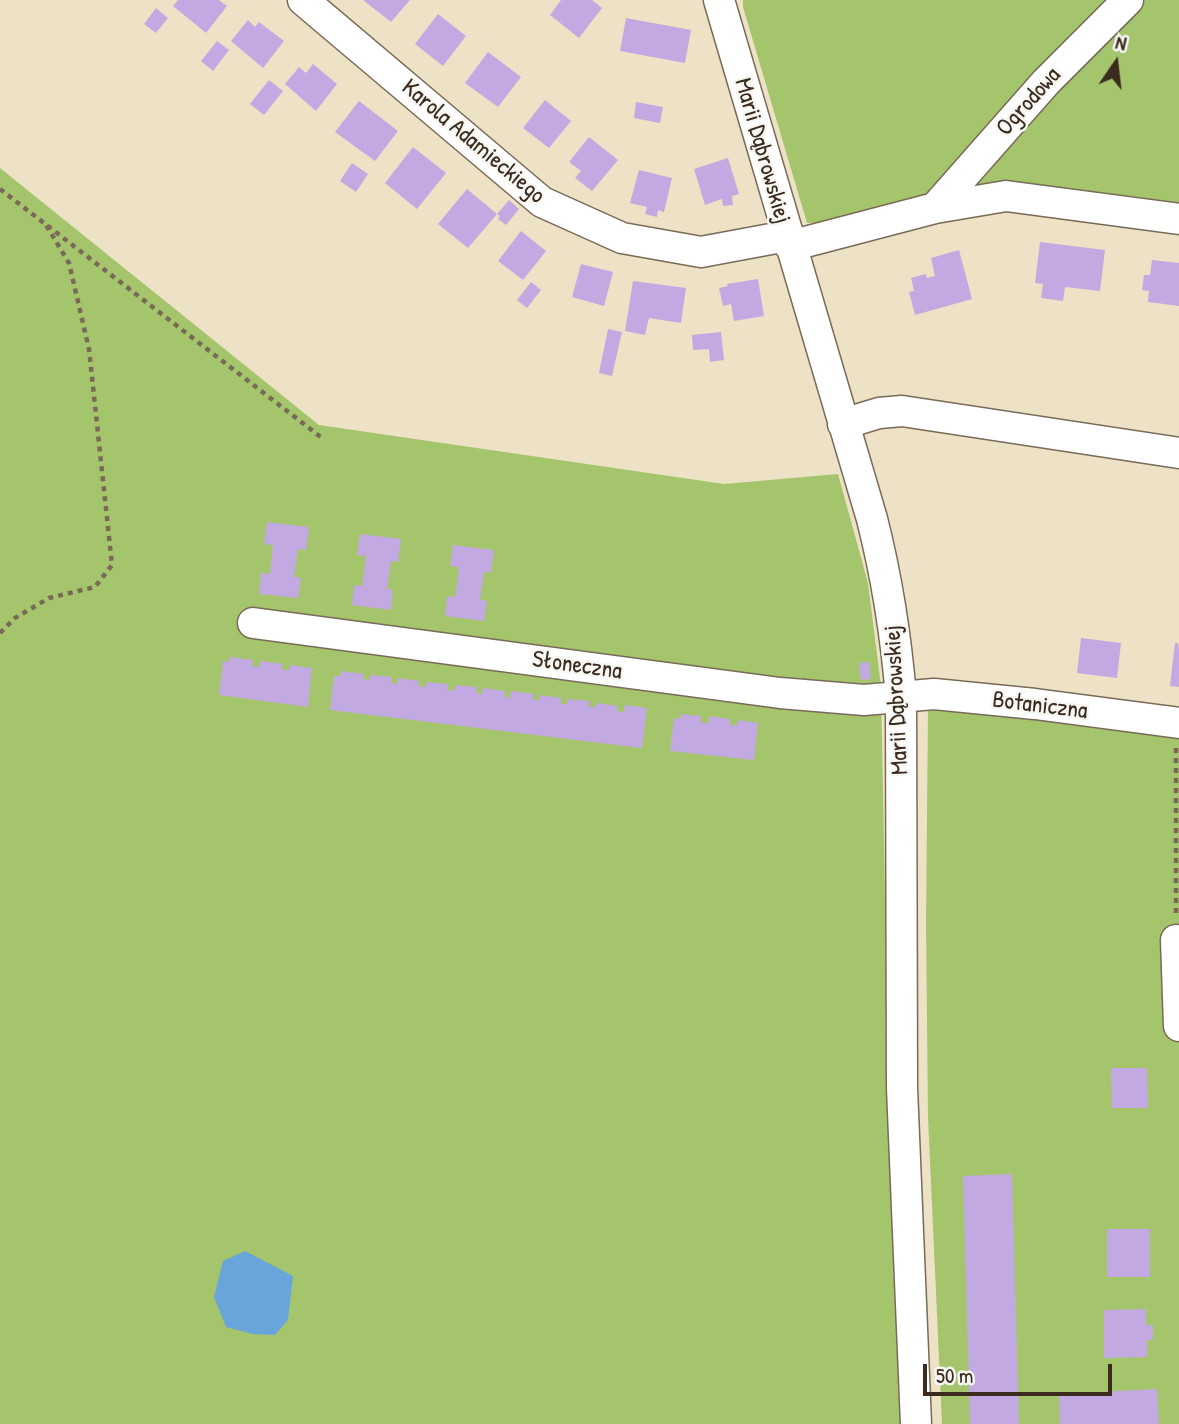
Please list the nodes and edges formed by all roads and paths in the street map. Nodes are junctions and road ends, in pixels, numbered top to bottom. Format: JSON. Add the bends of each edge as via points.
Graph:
{"nodes":[{"id":1,"x":303,"y":0,"type":"edge"},
{"id":2,"x":719,"y":0,"type":"edge"},
{"id":3,"x":1128,"y":0,"type":"edge"},
{"id":4,"x":0,"y":189,"type":"edge"},
{"id":5,"x":935,"y":208,"type":"junction"},
{"id":6,"x":1179,"y":219,"type":"edge"},
{"id":7,"x":46,"y":225,"type":"junction"},
{"id":8,"x":788,"y":241,"type":"junction"},
{"id":9,"x":843,"y":424,"type":"junction"},
{"id":10,"x":321,"y":438,"type":"dead end"},
{"id":11,"x":1179,"y":453,"type":"edge"},
{"id":12,"x":253,"y":623,"type":"dead end"},
{"id":13,"x":0,"y":633,"type":"edge"},
{"id":14,"x":901,"y":697,"type":"junction"},
{"id":15,"x":1177,"y":723,"type":"edge"},
{"id":16,"x":1176,"y":940,"type":"joint"},
{"id":17,"x":1179,"y":1026,"type":"edge"},
{"id":18,"x":916,"y":1424,"type":"edge"}],
"edges":[{"from":1,"to":8,"type":"street","name":"Karola Adamieckiego","via":[[542,202],[622,238],[701,252]]},
{"from":2,"to":8,"type":"street","name":"Marii Dąbrowskiej"},
{"from":3,"to":5,"type":"street","name":"Ogrodowa","via":[[1046,82]]},
{"from":4,"to":7,"type":"path"},
{"from":5,"to":6,"type":"street","via":[[1006,196]]},
{"from":5,"to":8,"type":"street"},
{"from":7,"to":10,"type":"path"},
{"from":7,"to":13,"type":"path","via":[[69,263],[89,349],[112,565],[95,587],[49,598]]},
{"from":8,"to":9,"type":"street","name":"Marii Dąbrowskiej"},
{"from":9,"to":11,"type":"street","via":[[902,411]]},
{"from":9,"to":14,"type":"street","name":"Marii Dąbrowskiej","via":[[887,581]]},
{"from":12,"to":14,"type":"street","name":"Słoneczna","via":[[780,693]]},
{"from":14,"to":15,"type":"street","name":"Botaniczna","via":[[934,694]]},
{"from":14,"to":18,"type":"street","name":"Marii Dąbrowskiej","via":[[902,1088]]},
{"from":15,"to":16,"type":"path"},
{"from":16,"to":17,"type":"street"}]}
